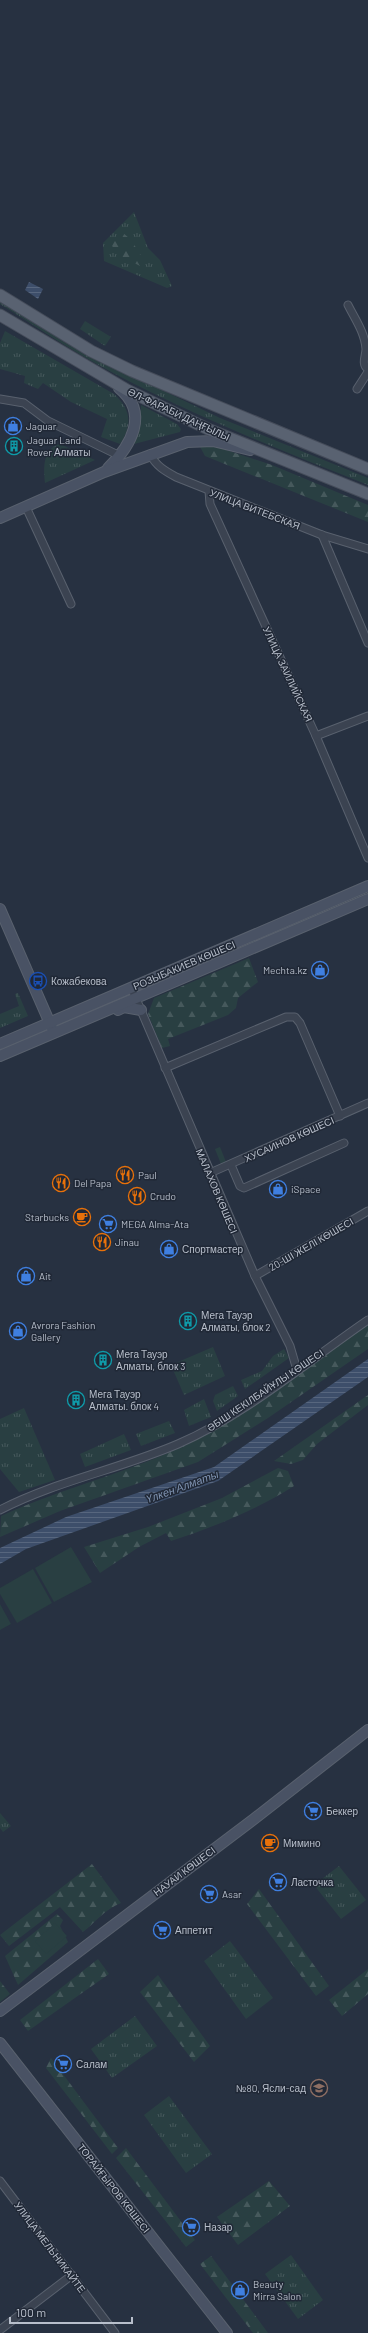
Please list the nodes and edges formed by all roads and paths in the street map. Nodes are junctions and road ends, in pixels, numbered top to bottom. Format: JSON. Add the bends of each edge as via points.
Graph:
{"nodes":[{"id":1,"x":0,"y":295,"type":"edge"},
{"id":2,"x":348,"y":305,"type":"dead end"},
{"id":3,"x":0,"y":314,"type":"edge"},
{"id":4,"x":366,"y":332,"type":"edge"},
{"id":5,"x":368,"y":371,"type":"edge"},
{"id":6,"x":110,"y":380,"type":"junction"},
{"id":7,"x":357,"y":389,"type":"dead end"},
{"id":8,"x":0,"y":399,"type":"edge"},
{"id":9,"x":150,"y":454,"type":"junction"},
{"id":10,"x":120,"y":456,"type":"junction"},
{"id":11,"x":279,"y":458,"type":"junction"},
{"id":12,"x":368,"y":468,"type":"edge"},
{"id":13,"x":104,"y":472,"type":"junction"},
{"id":14,"x":209,"y":491,"type":"junction"},
{"id":15,"x":368,"y":494,"type":"edge"},
{"id":16,"x":26,"y":507,"type":"junction"},
{"id":17,"x":0,"y":518,"type":"edge"},
{"id":18,"x":322,"y":535,"type":"junction"},
{"id":19,"x":368,"y":549,"type":"edge"},
{"id":20,"x":70,"y":604,"type":"dead end"},
{"id":21,"x":368,"y":643,"type":"edge"},
{"id":22,"x":368,"y":716,"type":"edge"},
{"id":23,"x":316,"y":736,"type":"junction"},
{"id":24,"x":368,"y":858,"type":"edge"},
{"id":25,"x":368,"y":886,"type":"edge"},
{"id":26,"x":368,"y":899,"type":"edge"},
{"id":27,"x":0,"y":909,"type":"edge"},
{"id":28,"x":131,"y":987,"type":"junction"},
{"id":29,"x":136,"y":998,"type":"junction"},
{"id":30,"x":141,"y":1010,"type":"junction"},
{"id":31,"x":49,"y":1022,"type":"junction"},
{"id":32,"x":69,"y":1027,"type":"junction"},
{"id":33,"x":54,"y":1033,"type":"junction"},
{"id":34,"x":0,"y":1044,"type":"edge"},
{"id":35,"x":0,"y":1056,"type":"edge"},
{"id":36,"x":165,"y":1068,"type":"junction"},
{"id":37,"x":368,"y":1103,"type":"edge"},
{"id":38,"x":340,"y":1116,"type":"junction"},
{"id":39,"x":344,"y":1143,"type":"dead end"},
{"id":40,"x":231,"y":1165,"type":"junction"},
{"id":41,"x":210,"y":1173,"type":"junction"},
{"id":42,"x":368,"y":1212,"type":"edge"},
{"id":43,"x":255,"y":1276,"type":"junction"},
{"id":44,"x":368,"y":1320,"type":"edge"},
{"id":45,"x":297,"y":1370,"type":"junction"},
{"id":46,"x":0,"y":1510,"type":"edge"},
{"id":47,"x":368,"y":1730,"type":"edge"},
{"id":48,"x":0,"y":2011,"type":"edge"},
{"id":49,"x":0,"y":2043,"type":"edge"},
{"id":50,"x":0,"y":2181,"type":"edge"},
{"id":51,"x":72,"y":2275,"type":"junction"},
{"id":52,"x":2,"y":2329,"type":"edge"},
{"id":53,"x":115,"y":2333,"type":"edge"},
{"id":54,"x":227,"y":2333,"type":"edge"}],
"edges":[{"from":1,"to":12,"type":"main road","name":"ӘЛ-ФАРАБИ ДАҢҒЫЛЫ","via":[[91,351],[132,371]]},
{"from":2,"to":4,"type":"street"},
{"from":3,"to":6,"type":"main road","name":"ӘЛ-ФАРАБИ ДАҢҒЫЛЫ"},
{"from":4,"to":5,"type":"street","via":[[364,362]]},
{"from":5,"to":7,"type":"street"},
{"from":6,"to":10,"type":"street","via":[[129,397],[135,412],[133,435]]},
{"from":6,"to":11,"type":"main road","name":"ӘЛ-ФАРАБИ ДАҢҒЫЛЫ","via":[[210,430]]},
{"from":8,"to":10,"type":"street","via":[[24,403],[48,421]]},
{"from":9,"to":11,"type":"street","via":[[200,440]]},
{"from":9,"to":13,"type":"street"},
{"from":9,"to":14,"type":"street","name":"УЛИЦА ВИТЕБСКАЯ","via":[[161,469]]},
{"from":10,"to":13,"type":"street"},
{"from":11,"to":15,"type":"main road","name":"ӘЛ-ФАРАБИ ДАҢҒЫЛЫ"},
{"from":13,"to":16,"type":"street"},
{"from":14,"to":18,"type":"street","name":"УЛИЦА ВИТЕБСКАЯ"},
{"from":14,"to":23,"type":"street","name":"УЛИЦА ЗАИЛИЙСКАЯ","via":[[210,504]]},
{"from":16,"to":17,"type":"street"},
{"from":16,"to":20,"type":"street"},
{"from":18,"to":19,"type":"street","name":"УЛИЦА ВИТЕБСКАЯ"},
{"from":18,"to":21,"type":"street"},
{"from":22,"to":23,"type":"street"},
{"from":23,"to":24,"type":"street","name":"УЛИЦА ЗАИЛИЙСКАЯ"},
{"from":25,"to":28,"type":"street","name":"РОЗЫБАКИЕВ КӨШЕСІ"},
{"from":26,"to":29,"type":"street","name":"РОЗЫБАКИЕВ КӨШЕСІ"},
{"from":27,"to":31,"type":"street"},
{"from":28,"to":29,"type":"street","name":"МАЛАХОВ КӨШЕСІ"},
{"from":28,"to":31,"type":"street","name":"РОЗЫБАКИЕВ КӨШЕСІ"},
{"from":29,"to":30,"type":"street","name":"МАЛАХОВ КӨШЕСІ"},
{"from":29,"to":32,"type":"street","name":"РОЗЫБАКИЕВ КӨШЕСІ"},
{"from":30,"to":32,"type":"street","via":[[124,1007]]},
{"from":30,"to":36,"type":"street","name":"МАЛАХОВ КӨШЕСІ"},
{"from":31,"to":33,"type":"street"},
{"from":31,"to":34,"type":"street","name":"РОЗЫБАКИЕВ КӨШЕСІ"},
{"from":32,"to":33,"type":"street","name":"РОЗЫБАКИЕВ КӨШЕСІ"},
{"from":33,"to":35,"type":"street","name":"РОЗЫБАКИЕВ КӨШЕСІ"},
{"from":36,"to":38,"type":"street","via":[[286,1017],[295,1017],[300,1023]]},
{"from":36,"to":41,"type":"street","name":"МАЛАХОВ КӨШЕСІ"},
{"from":37,"to":38,"type":"street","name":"ХУСАИНОВ КӨШЕСІ"},
{"from":38,"to":40,"type":"street","name":"ХУСАИНОВ КӨШЕСІ"},
{"from":39,"to":40,"type":"street","via":[[244,1188],[240,1186]]},
{"from":40,"to":41,"type":"street","name":"ХУСАИНОВ КӨШЕСІ"},
{"from":41,"to":43,"type":"street","name":"МАЛАХОВ КӨШЕСІ"},
{"from":42,"to":43,"type":"street","name":"20-ШІ ЖЕЛІ КӨШЕСІ"},
{"from":43,"to":45,"type":"street","name":"МАЛАХОВ КӨШЕСІ","via":[[290,1346]]},
{"from":44,"to":45,"type":"street","name":"ӘБІШ КЕКІЛБАЙҰЛЫ КӨШЕСІ"},
{"from":45,"to":46,"type":"street","name":"ӘБІШ КЕКІЛБАЙҰЛЫ КӨШЕСІ","via":[[217,1424],[178,1444]]},
{"from":47,"to":48,"type":"street","name":"НАУАИ КӨШЕСІ"},
{"from":49,"to":54,"type":"street","name":"ТОРАЙҒЫРОВ КӨШЕСІ"},
{"from":50,"to":51,"type":"street","name":"УЛИЦА МЕЛЬНИКАЙТЕ"},
{"from":51,"to":52,"type":"street"},
{"from":51,"to":53,"type":"street","name":"УЛИЦА МЕЛЬНИКАЙТЕ"}]}
